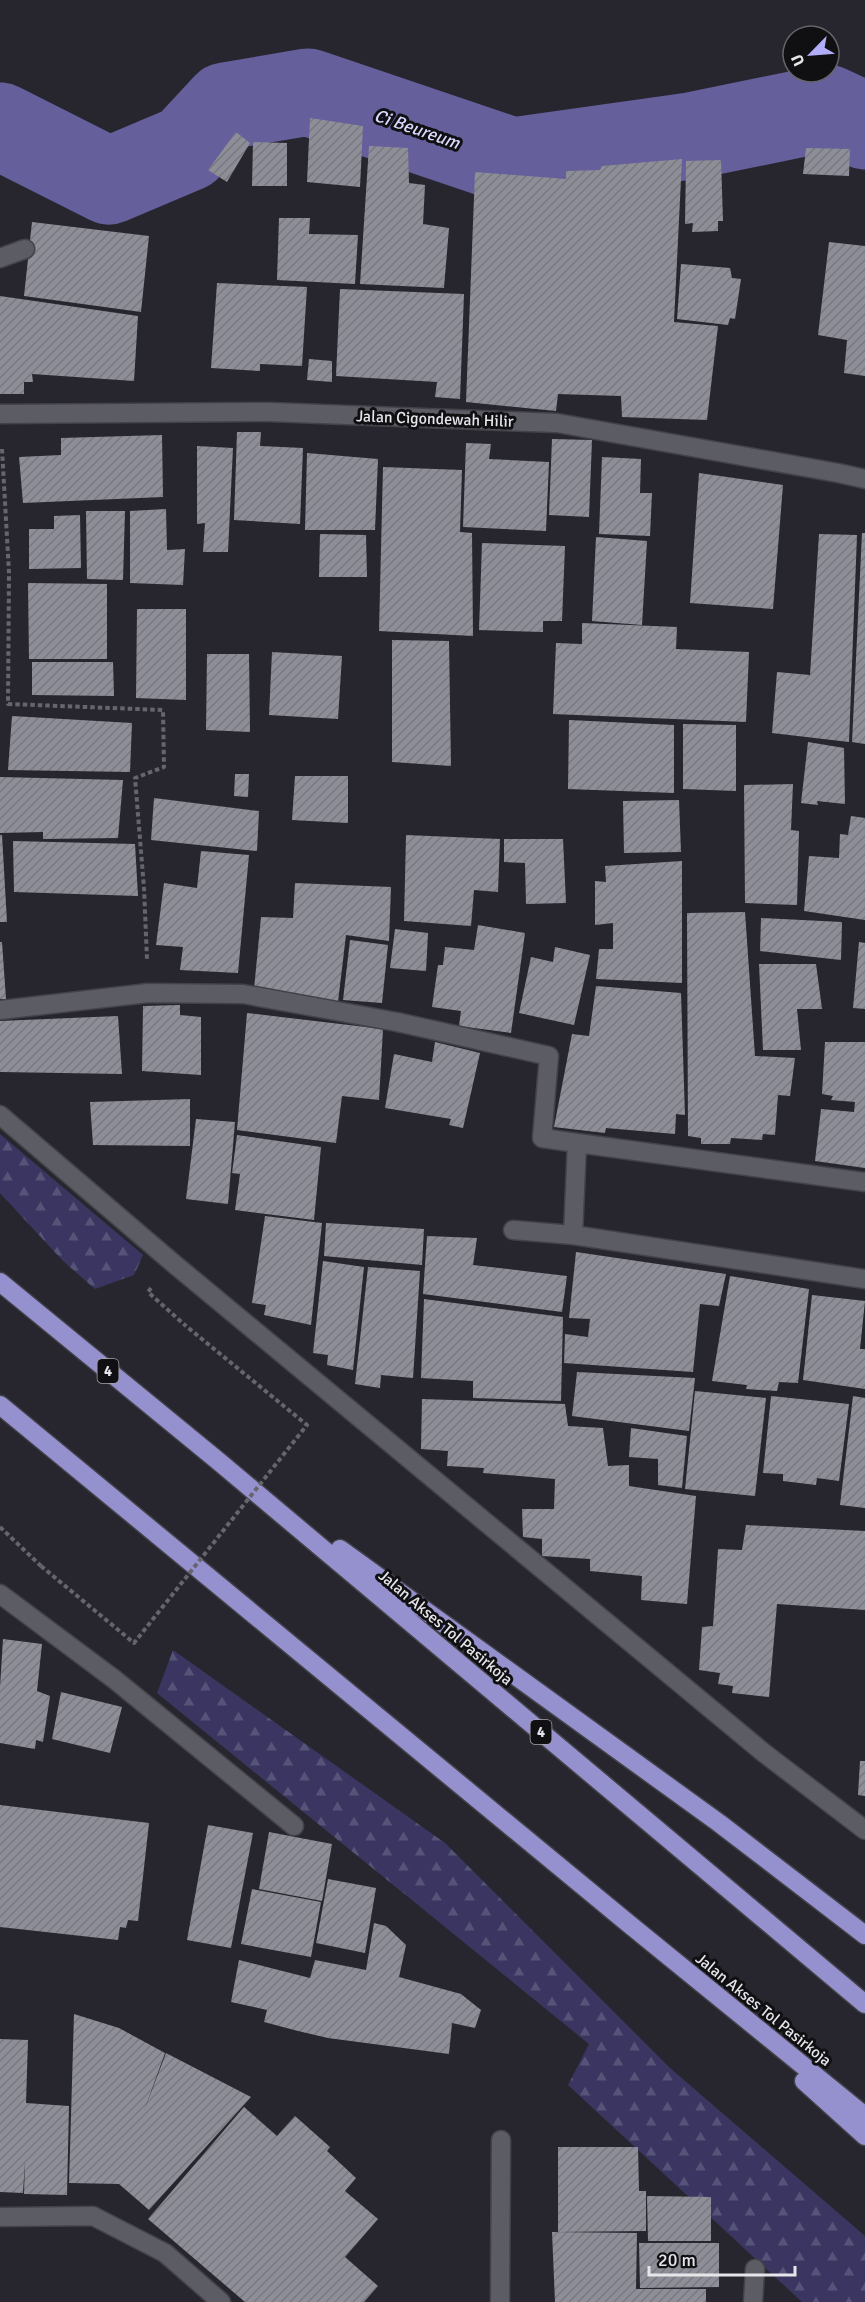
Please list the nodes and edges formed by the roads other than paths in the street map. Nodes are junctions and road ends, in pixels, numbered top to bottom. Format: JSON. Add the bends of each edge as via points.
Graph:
{"nodes":[{"id":1,"x":25,"y":249,"type":"dead end"},
{"id":2,"x":0,"y":258,"type":"edge"},
{"id":3,"x":0,"y":414,"type":"edge"},
{"id":4,"x":865,"y":479,"type":"edge"},
{"id":5,"x":0,"y":1010,"type":"edge"},
{"id":6,"x":0,"y":1115,"type":"edge"},
{"id":7,"x":577,"y":1143,"type":"junction"},
{"id":8,"x":865,"y":1182,"type":"edge"},
{"id":9,"x":513,"y":1230,"type":"dead end"},
{"id":10,"x":573,"y":1235,"type":"junction"},
{"id":11,"x":865,"y":1278,"type":"edge"},
{"id":12,"x":0,"y":1282,"type":"edge"},
{"id":13,"x":0,"y":1405,"type":"edge"},
{"id":14,"x":217,"y":1460,"type":"junction"},
{"id":15,"x":0,"y":1594,"type":"edge"},
{"id":16,"x":294,"y":1826,"type":"dead end"},
{"id":17,"x":865,"y":1830,"type":"edge"},
{"id":18,"x":629,"y":1924,"type":"junction"},
{"id":19,"x":865,"y":1935,"type":"edge"},
{"id":20,"x":865,"y":2004,"type":"edge"},
{"id":21,"x":865,"y":2116,"type":"edge"},
{"id":22,"x":865,"y":2136,"type":"edge"},
{"id":23,"x":501,"y":2140,"type":"dead end"},
{"id":24,"x":0,"y":2217,"type":"edge"},
{"id":25,"x":755,"y":2269,"type":"dead end"},
{"id":26,"x":221,"y":2302,"type":"edge"},
{"id":27,"x":500,"y":2302,"type":"edge"},
{"id":28,"x":753,"y":2302,"type":"edge"}],
"edges":[{"from":1,"to":2,"type":"street"},
{"from":3,"to":4,"type":"street","name":"Jalan Cigondewah Hilir","via":[[269,412],[557,423]]},
{"from":5,"to":7,"type":"street","via":[[148,993],[243,994],[397,1022],[549,1056],[542,1138]]},
{"from":6,"to":17,"type":"street","via":[[764,1753]]},
{"from":7,"to":8,"type":"street"},
{"from":7,"to":10,"type":"street"},
{"from":9,"to":10,"type":"street"},
{"from":10,"to":11,"type":"street"},
{"from":12,"to":14,"type":"highway","name":"Jalan Akses Tol Pasirkoja","number":"4"},
{"from":13,"to":18,"type":"highway","name":"Jalan Akses Tol Pasirkoja"},
{"from":14,"to":19,"type":"highway","via":[[719,1823]]},
{"from":14,"to":20,"type":"highway","name":"Jalan Akses Tol Pasirkoja","number":"4"},
{"from":15,"to":16,"type":"street","via":[[114,1679]]},
{"from":18,"to":21,"type":"highway","name":"Jalan Akses Tol Pasirkoja"},
{"from":18,"to":22,"type":"highway"},
{"from":23,"to":27,"type":"street"},
{"from":24,"to":26,"type":"street","via":[[93,2216],[165,2253]]},
{"from":25,"to":28,"type":"street"}]}
